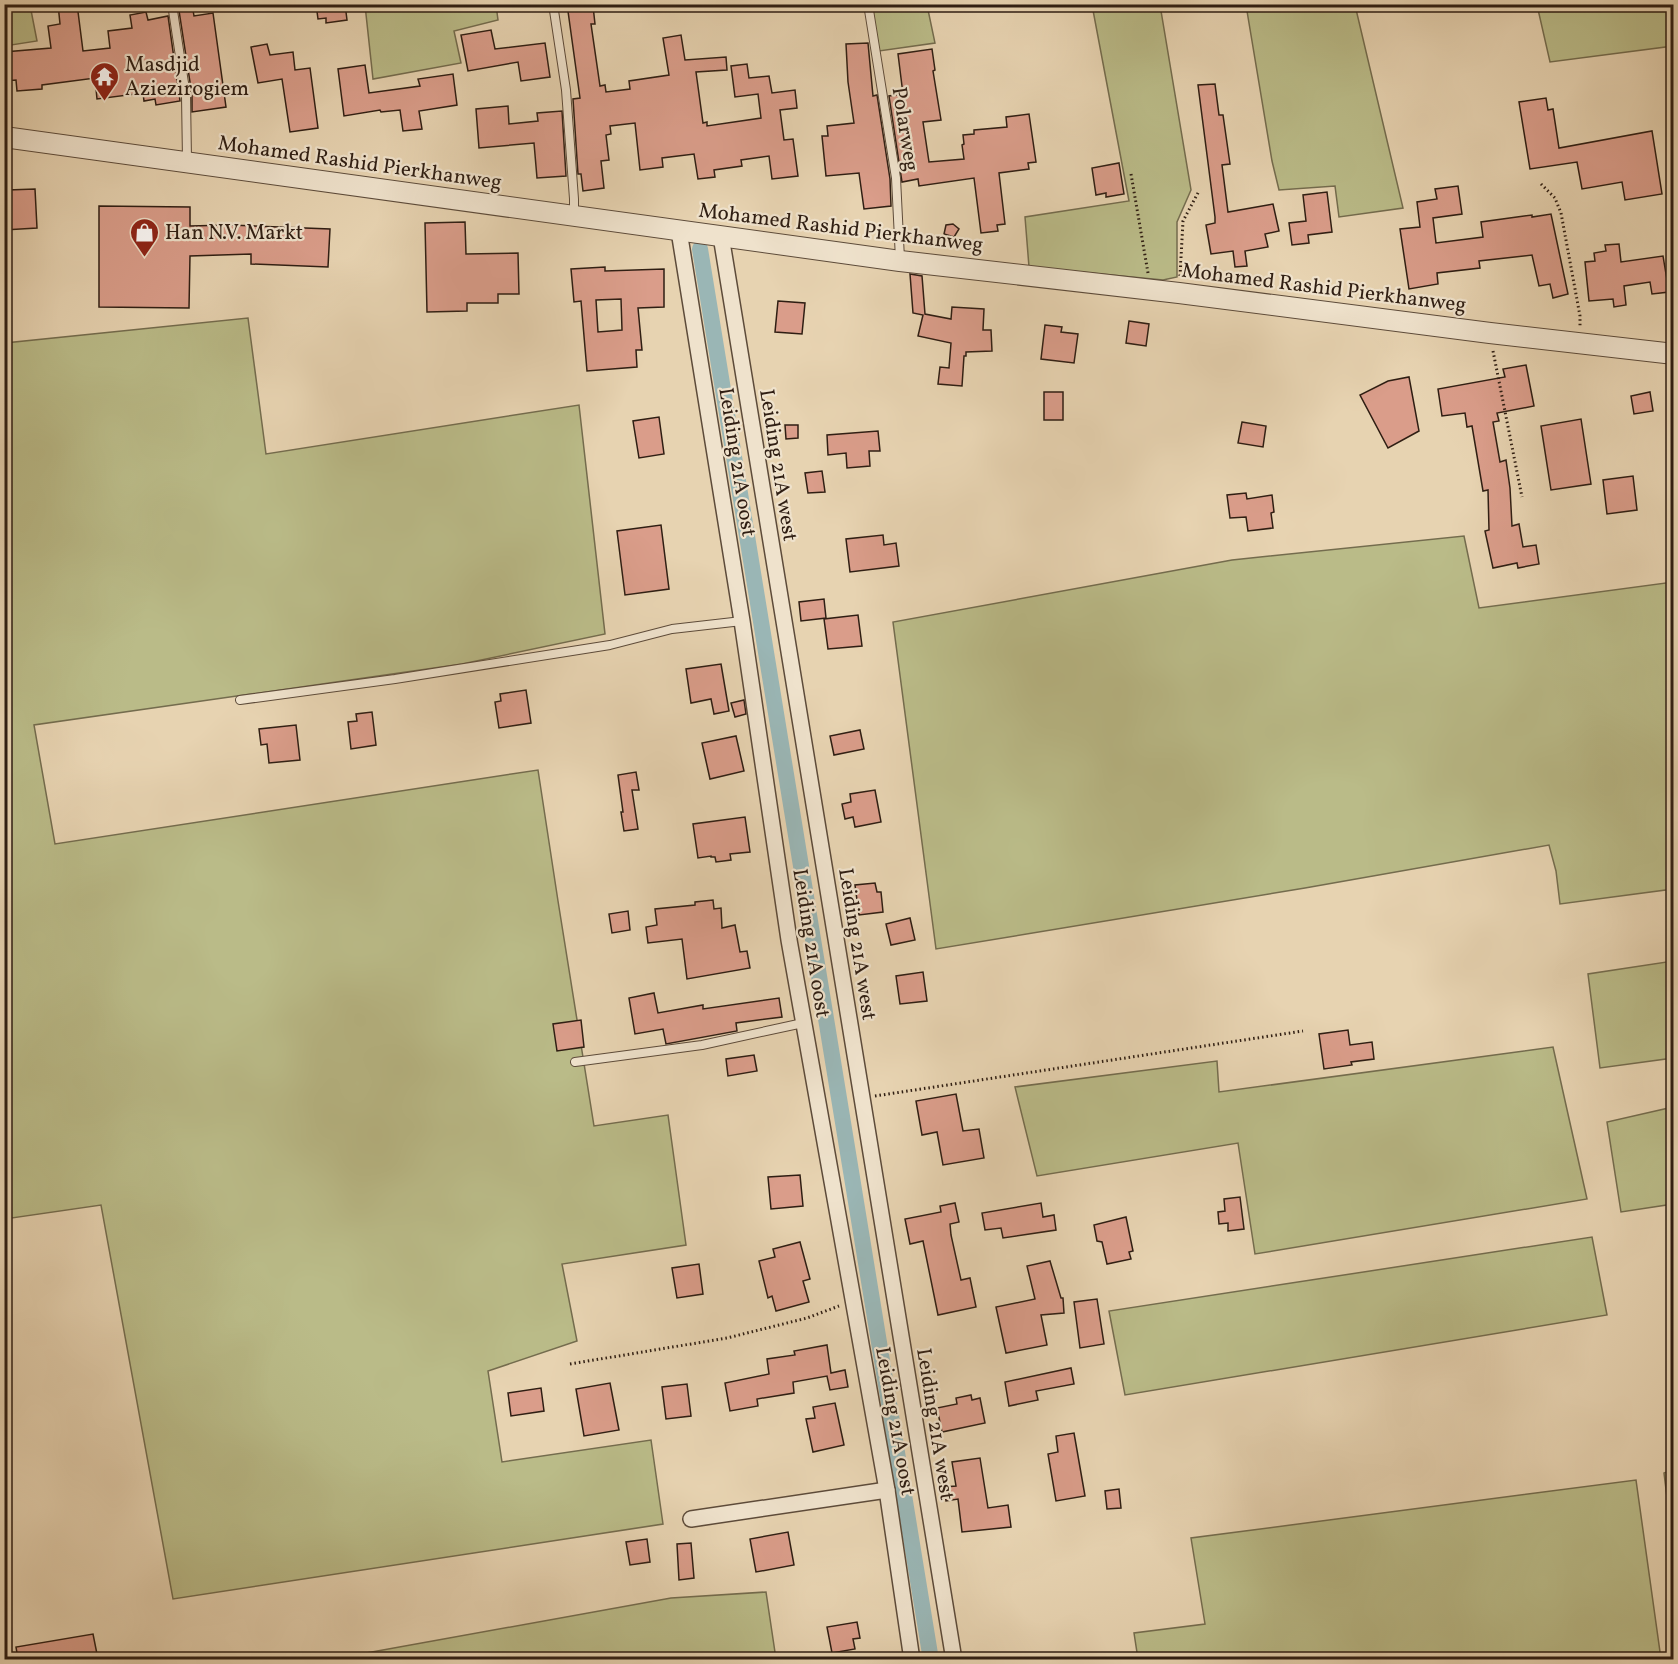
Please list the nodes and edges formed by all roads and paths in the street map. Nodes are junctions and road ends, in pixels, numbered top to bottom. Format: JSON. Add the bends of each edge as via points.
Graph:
{"nodes":[{"id":1,"x":172,"y":4,"type":"edge"},
{"id":2,"x":553,"y":4,"type":"edge"},
{"id":3,"x":867,"y":4,"type":"edge"},
{"id":4,"x":4,"y":137,"type":"edge"},
{"id":5,"x":187,"y":162,"type":"junction"},
{"id":6,"x":1131,"y":174,"type":"dead end"},
{"id":7,"x":1541,"y":184,"type":"dead end"},
{"id":8,"x":1199,"y":191,"type":"dead end"},
{"id":9,"x":574,"y":216,"type":"junction"},
{"id":10,"x":679,"y":231,"type":"junction"},
{"id":11,"x":721,"y":236,"type":"junction"},
{"id":12,"x":900,"y":261,"type":"junction"},
{"id":13,"x":1151,"y":290,"type":"junction"},
{"id":14,"x":1179,"y":292,"type":"junction"},
{"id":15,"x":1490,"y":333,"type":"junction"},
{"id":16,"x":1580,"y":343,"type":"junction"},
{"id":17,"x":1674,"y":354,"type":"edge"},
{"id":18,"x":1522,"y":496,"type":"dead end"},
{"id":19,"x":742,"y":621,"type":"junction"},
{"id":20,"x":240,"y":700,"type":"dead end"},
{"id":21,"x":803,"y":1023,"type":"junction"},
{"id":22,"x":1303,"y":1031,"type":"dead end"},
{"id":23,"x":575,"y":1062,"type":"dead end"},
{"id":24,"x":862,"y":1098,"type":"junction"},
{"id":25,"x":854,"y":1299,"type":"junction"},
{"id":26,"x":570,"y":1364,"type":"dead end"},
{"id":27,"x":887,"y":1490,"type":"junction"},
{"id":28,"x":690,"y":1519,"type":"dead end"},
{"id":29,"x":912,"y":1659,"type":"edge"},
{"id":30,"x":954,"y":1659,"type":"edge"}],
"edges":[{"from":1,"to":5,"type":"lane","via":[[186,96]]},
{"from":2,"to":9,"type":"lane","via":[[566,90]]},
{"from":3,"to":12,"type":"lane","name":"Polarweg","via":[[896,178]]},
{"from":4,"to":5,"type":"street","name":"Mohamed Rashid Pierkhanweg"},
{"from":5,"to":9,"type":"street","name":"Mohamed Rashid Pierkhanweg"},
{"from":6,"to":13,"type":"path"},
{"from":7,"to":16,"type":"path","via":[[1555,198],[1562,213],[1580,316]]},
{"from":8,"to":14,"type":"path","via":[[1183,221]]},
{"from":9,"to":10,"type":"street","name":"Mohamed Rashid Pierkhanweg"},
{"from":10,"to":11,"type":"street","name":"Mohamed Rashid Pierkhanweg"},
{"from":10,"to":19,"type":"street","name":"Leiding 21A oost"},
{"from":11,"to":12,"type":"street","name":"Mohamed Rashid Pierkhanweg"},
{"from":11,"to":24,"type":"street","name":"Leiding 21A west"},
{"from":12,"to":13,"type":"street","name":"Mohamed Rashid Pierkhanweg"},
{"from":13,"to":14,"type":"street","name":"Mohamed Rashid Pierkhanweg"},
{"from":14,"to":15,"type":"street","name":"Mohamed Rashid Pierkhanweg"},
{"from":15,"to":16,"type":"street","name":"Mohamed Rashid Pierkhanweg"},
{"from":15,"to":18,"type":"path"},
{"from":16,"to":17,"type":"street","name":"Mohamed Rashid Pierkhanweg"},
{"from":19,"to":20,"type":"lane","via":[[672,629],[610,645],[395,679]]},
{"from":19,"to":21,"type":"street","name":"Leiding 21A oost"},
{"from":21,"to":23,"type":"lane","via":[[702,1045]]},
{"from":21,"to":25,"type":"street","name":"Leiding 21A oost"},
{"from":22,"to":24,"type":"path"},
{"from":24,"to":30,"type":"street","name":"Leiding 21A west"},
{"from":25,"to":26,"type":"path","via":[[807,1318],[727,1338]]},
{"from":25,"to":27,"type":"street","name":"Leiding 21A oost"},
{"from":27,"to":28,"type":"street"},
{"from":27,"to":29,"type":"street","name":"Leiding 21A oost"}]}
